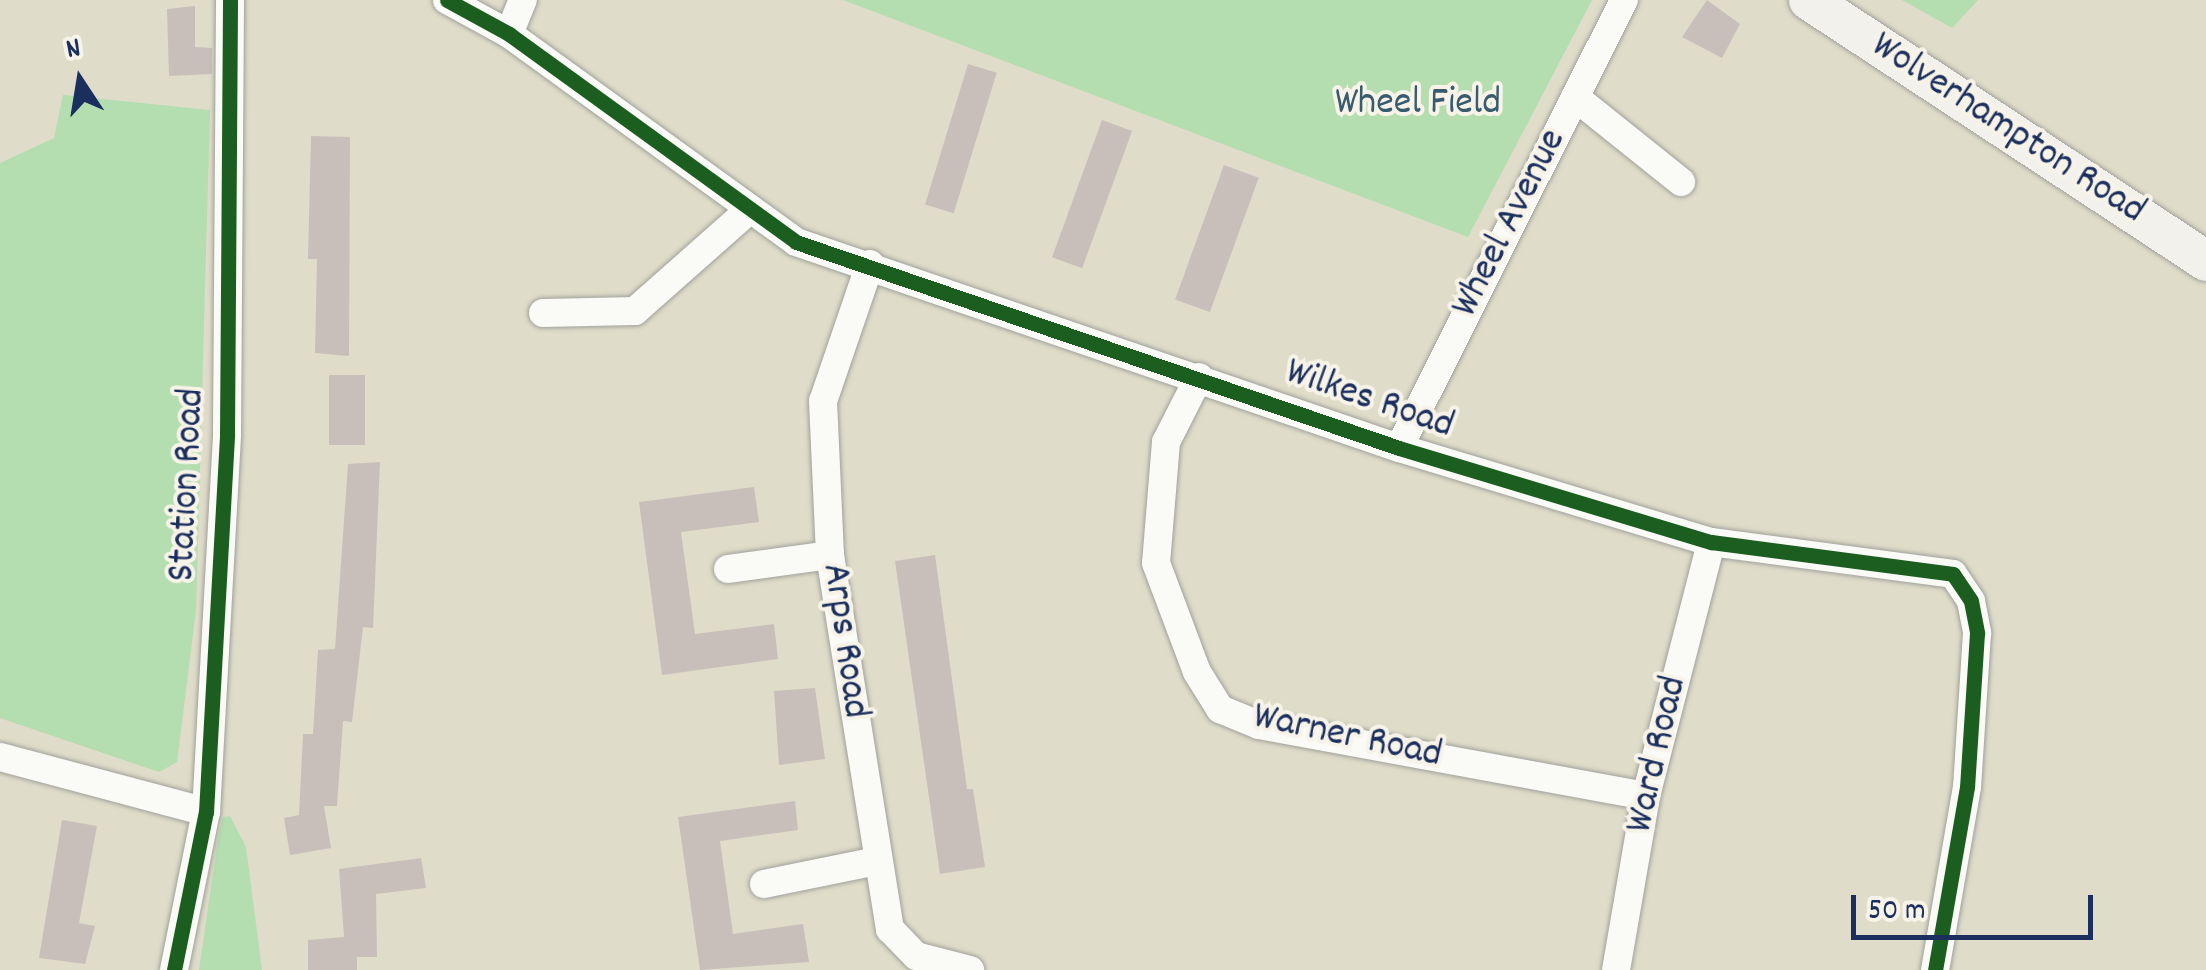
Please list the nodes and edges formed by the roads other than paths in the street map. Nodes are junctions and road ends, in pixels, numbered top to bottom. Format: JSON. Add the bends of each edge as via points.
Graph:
{"nodes":[{"id":1,"x":230,"y":0,"type":"edge"},
{"id":2,"x":447,"y":0,"type":"edge"},
{"id":3,"x":522,"y":0,"type":"edge"},
{"id":4,"x":1624,"y":0,"type":"edge"},
{"id":5,"x":1809,"y":0,"type":"edge"},
{"id":6,"x":509,"y":34,"type":"junction"},
{"id":7,"x":1575,"y":97,"type":"junction"},
{"id":8,"x":1681,"y":182,"type":"dead end"},
{"id":9,"x":749,"y":210,"type":"junction"},
{"id":10,"x":2206,"y":261,"type":"edge"},
{"id":11,"x":870,"y":264,"type":"junction"},
{"id":12,"x":543,"y":313,"type":"dead end"},
{"id":13,"x":1199,"y":377,"type":"junction"},
{"id":14,"x":1399,"y":448,"type":"junction"},
{"id":15,"x":1711,"y":542,"type":"junction"},
{"id":16,"x":830,"y":555,"type":"junction"},
{"id":17,"x":728,"y":568,"type":"dead end"},
{"id":18,"x":0,"y":756,"type":"edge"},
{"id":19,"x":1646,"y":796,"type":"junction"},
{"id":20,"x":206,"y":812,"type":"junction"},
{"id":21,"x":877,"y":861,"type":"junction"},
{"id":22,"x":764,"y":884,"type":"dead end"},
{"id":23,"x":174,"y":970,"type":"edge"},
{"id":24,"x":970,"y":970,"type":"edge"},
{"id":25,"x":1616,"y":970,"type":"edge"},
{"id":26,"x":1935,"y":970,"type":"edge"}],
"edges":[{"from":1,"to":20,"type":"street","name":"Station Road","via":[[227,434]]},
{"from":2,"to":6,"type":"street","name":"Wilkes Road"},
{"from":3,"to":6,"type":"street"},
{"from":4,"to":7,"type":"street","name":"Wheel Avenue"},
{"from":5,"to":10,"type":"street","name":"Wolverhampton Road"},
{"from":6,"to":9,"type":"street","name":"Wilkes Road"},
{"from":7,"to":8,"type":"street"},
{"from":7,"to":14,"type":"street","name":"Wheel Avenue"},
{"from":9,"to":11,"type":"street","name":"Wilkes Road","via":[[796,242]]},
{"from":9,"to":12,"type":"street","via":[[635,311]]},
{"from":11,"to":13,"type":"street","name":"Wilkes Road"},
{"from":11,"to":16,"type":"street","name":"Arps Road","via":[[823,401]]},
{"from":13,"to":14,"type":"street","name":"Wilkes Road"},
{"from":13,"to":19,"type":"street","name":"Warner Road","via":[[1166,442],[1156,563],[1197,672],[1220,709],[1259,724]]},
{"from":14,"to":15,"type":"street","name":"Wilkes Road"},
{"from":15,"to":19,"type":"street","name":"Ward Road"},
{"from":15,"to":26,"type":"street","name":"Wilkes Road","via":[[1937,568],[1965,588],[1977,634],[1966,788]]},
{"from":16,"to":17,"type":"street"},
{"from":16,"to":21,"type":"street","name":"Arps Road"},
{"from":18,"to":20,"type":"street"},
{"from":19,"to":25,"type":"street","name":"Ward Road"},
{"from":20,"to":23,"type":"street","name":"Station Road"},
{"from":21,"to":22,"type":"street"},
{"from":21,"to":24,"type":"street","name":"Arps Road","via":[[890,929],[916,956]]}]}
